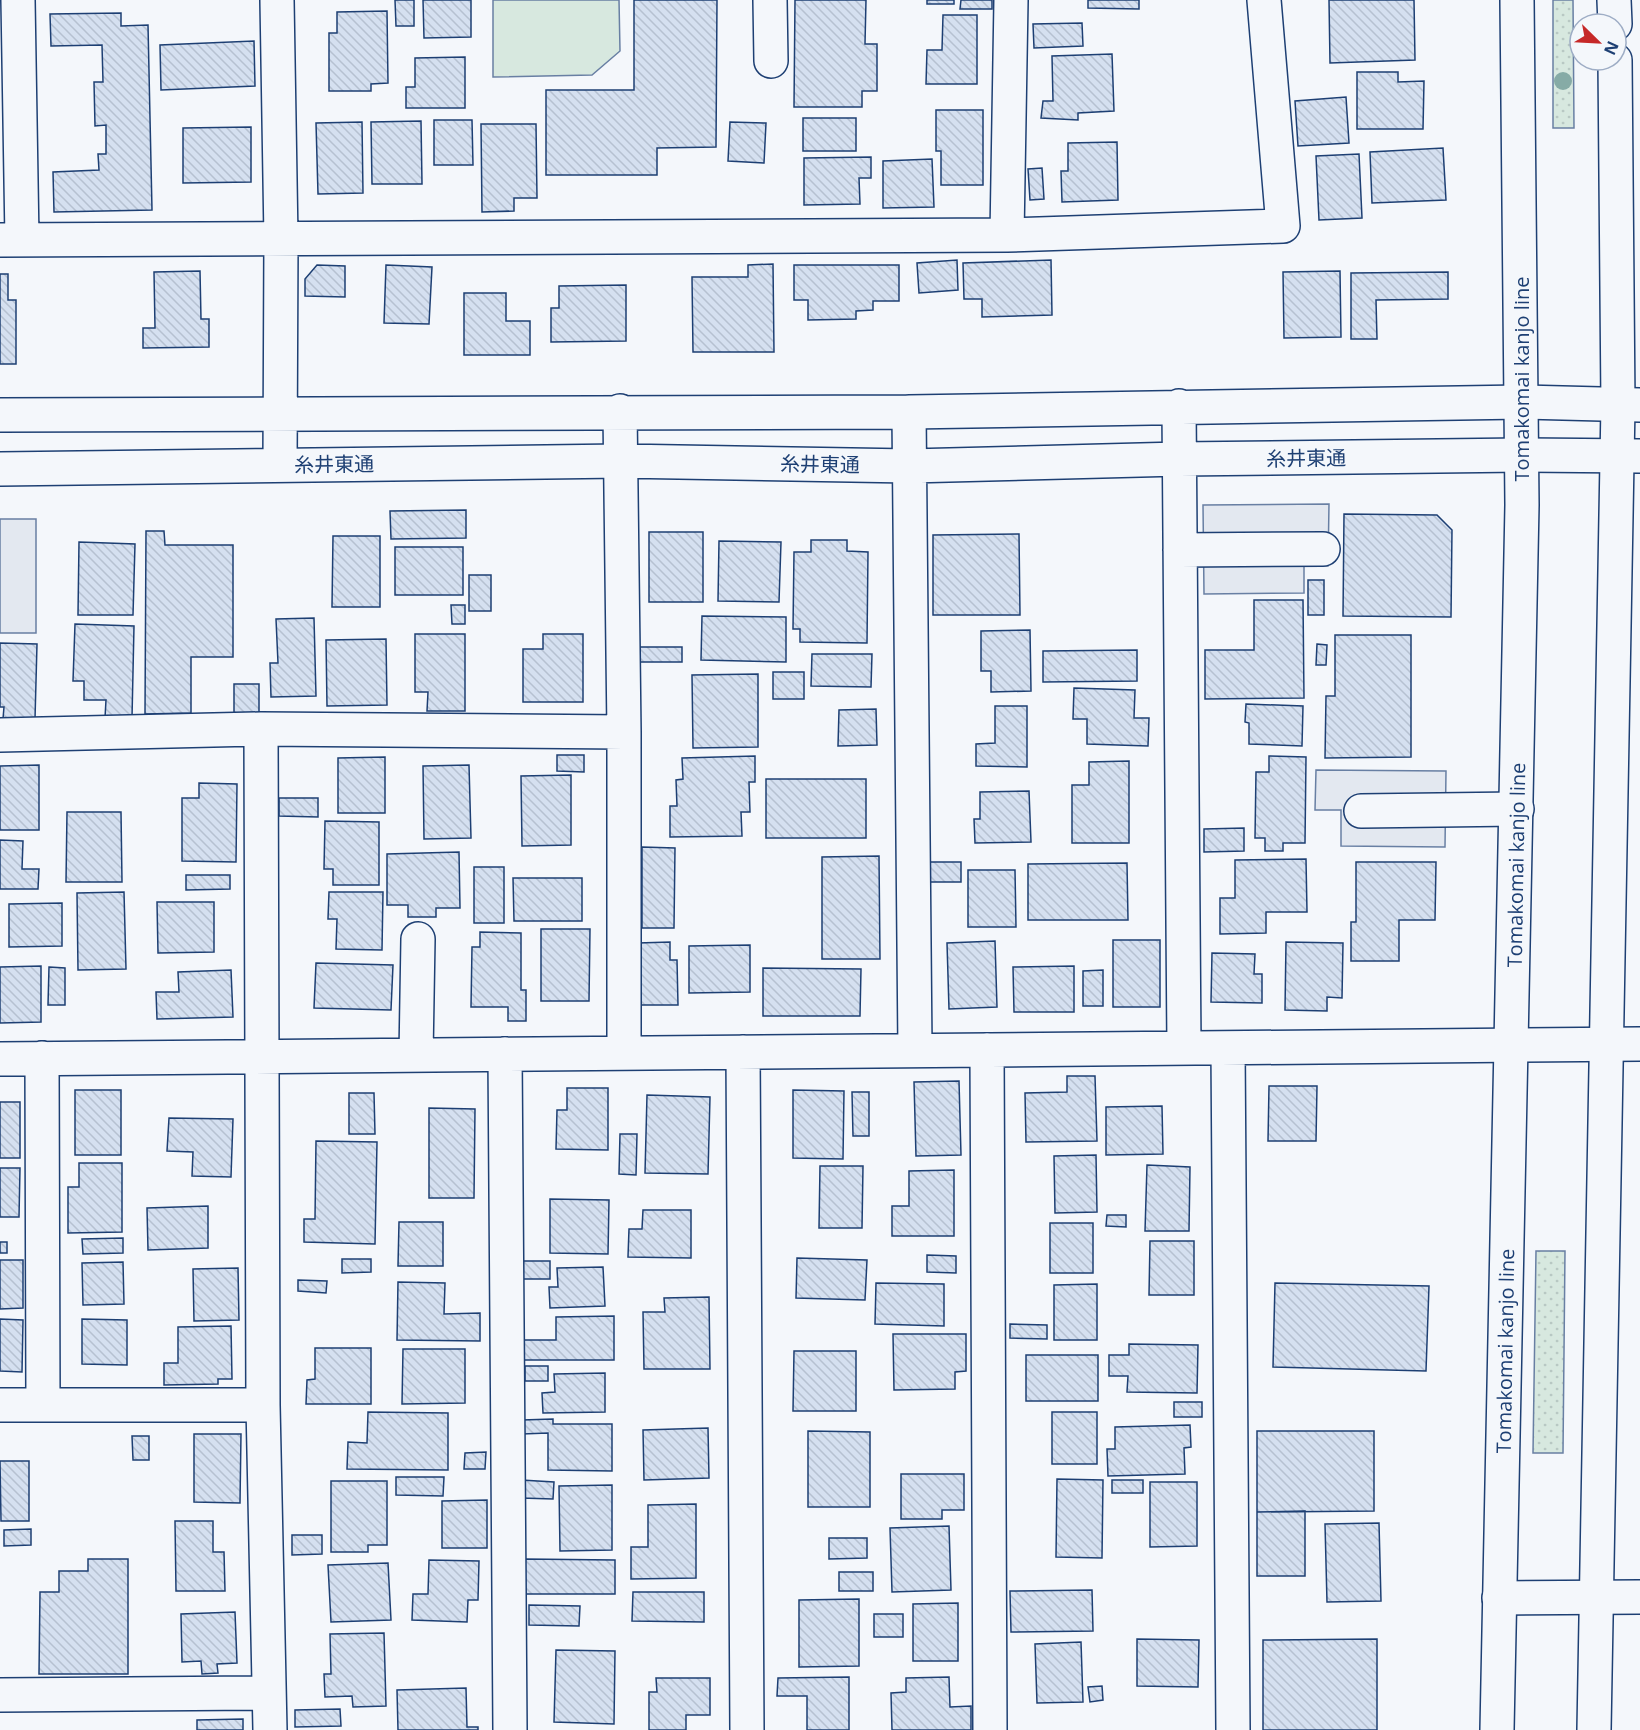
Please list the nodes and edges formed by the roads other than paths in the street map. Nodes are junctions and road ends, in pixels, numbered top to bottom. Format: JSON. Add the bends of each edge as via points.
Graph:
{"nodes":[{"id":1,"x":18,"y":0,"type":"edge"},
{"id":2,"x":277,"y":0,"type":"edge"},
{"id":3,"x":770,"y":0,"type":"edge"},
{"id":4,"x":1011,"y":0,"type":"edge"},
{"id":5,"x":1264,"y":0,"type":"edge"},
{"id":6,"x":1517,"y":0,"type":"edge"},
{"id":7,"x":771,"y":61,"type":"dead end"},
{"id":8,"x":1615,"y":72,"type":"edge"},
{"id":9,"x":1007,"y":235,"type":"junction"},
{"id":10,"x":281,"y":239,"type":"junction"},
{"id":11,"x":11,"y":240,"type":"edge"},
{"id":12,"x":1522,"y":402,"type":"junction"},
{"id":13,"x":1629,"y":405,"type":"edge"},
{"id":14,"x":1179,"y":406,"type":"junction"},
{"id":15,"x":620,"y":411,"type":"junction"},
{"id":16,"x":909,"y":412,"type":"junction"},
{"id":17,"x":281,"y":414,"type":"junction"},
{"id":18,"x":0,"y":415,"type":"edge"},
{"id":19,"x":1521,"y":455,"type":"junction"},
{"id":20,"x":1629,"y":456,"type":"edge"},
{"id":21,"x":1179,"y":459,"type":"junction"},
{"id":22,"x":621,"y":461,"type":"junction"},
{"id":23,"x":280,"y":465,"type":"junction"},
{"id":24,"x":910,"y":466,"type":"junction"},
{"id":25,"x":0,"y":470,"type":"edge"},
{"id":26,"x":1323,"y":549,"type":"dead end"},
{"id":27,"x":1180,"y":550,"type":"junction"},
{"id":28,"x":261,"y":729,"type":"junction"},
{"id":29,"x":624,"y":732,"type":"junction"},
{"id":30,"x":0,"y":735,"type":"edge"},
{"id":31,"x":1517,"y":809,"type":"junction"},
{"id":32,"x":1362,"y":811,"type":"dead end"},
{"id":33,"x":418,"y":939,"type":"dead end"},
{"id":34,"x":1606,"y":1044,"type":"junction"},
{"id":35,"x":1640,"y":1044,"type":"edge"},
{"id":36,"x":1512,"y":1045,"type":"junction"},
{"id":37,"x":1184,"y":1048,"type":"junction"},
{"id":38,"x":1228,"y":1048,"type":"junction"},
{"id":39,"x":915,"y":1050,"type":"junction"},
{"id":40,"x":987,"y":1050,"type":"junction"},
{"id":41,"x":743,"y":1052,"type":"junction"},
{"id":42,"x":624,"y":1053,"type":"junction"},
{"id":43,"x":416,"y":1054,"type":"junction"},
{"id":44,"x":505,"y":1054,"type":"junction"},
{"id":45,"x":263,"y":1056,"type":"junction"},
{"id":46,"x":42,"y":1058,"type":"junction"},
{"id":47,"x":0,"y":1059,"type":"edge"},
{"id":48,"x":0,"y":1405,"type":"edge"},
{"id":49,"x":43,"y":1405,"type":"junction"},
{"id":50,"x":263,"y":1405,"type":"junction"},
{"id":51,"x":1598,"y":1597,"type":"junction"},
{"id":52,"x":1640,"y":1597,"type":"edge"},
{"id":53,"x":1499,"y":1598,"type":"junction"},
{"id":54,"x":269,"y":1693,"type":"junction"},
{"id":55,"x":0,"y":1695,"type":"edge"},
{"id":56,"x":270,"y":1730,"type":"edge"},
{"id":57,"x":510,"y":1730,"type":"edge"},
{"id":58,"x":747,"y":1730,"type":"edge"},
{"id":59,"x":990,"y":1730,"type":"edge"},
{"id":60,"x":1233,"y":1730,"type":"edge"},
{"id":61,"x":1497,"y":1730,"type":"edge"},
{"id":62,"x":1594,"y":1730,"type":"edge"}],
"edges":[{"from":1,"to":11,"type":"street"},
{"from":2,"to":10,"type":"street"},
{"from":3,"to":7,"type":"street"},
{"from":4,"to":9,"type":"street"},
{"from":5,"to":9,"type":"street","via":[[1283,226]]},
{"from":6,"to":12,"type":"street","name":"Tomakomai kanjo line"},
{"from":8,"to":13,"type":"street"},
{"from":9,"to":10,"type":"street"},
{"from":10,"to":11,"type":"street"},
{"from":10,"to":17,"type":"street"},
{"from":12,"to":13,"type":"street"},
{"from":12,"to":14,"type":"street"},
{"from":12,"to":19,"type":"street","name":"Tomakomai kanjo line"},
{"from":13,"to":20,"type":"street"},
{"from":14,"to":16,"type":"street"},
{"from":14,"to":21,"type":"street"},
{"from":15,"to":16,"type":"street"},
{"from":15,"to":17,"type":"street"},
{"from":15,"to":22,"type":"street"},
{"from":16,"to":24,"type":"street"},
{"from":17,"to":18,"type":"street"},
{"from":17,"to":23,"type":"street"},
{"from":19,"to":20,"type":"street","name":"糸井東通"},
{"from":19,"to":21,"type":"street","name":"糸井東通"},
{"from":19,"to":31,"type":"street","name":"Tomakomai kanjo line"},
{"from":20,"to":34,"type":"street"},
{"from":21,"to":24,"type":"street","name":"糸井東通"},
{"from":21,"to":27,"type":"street"},
{"from":22,"to":23,"type":"street","name":"糸井東通"},
{"from":22,"to":24,"type":"street","name":"糸井東通"},
{"from":22,"to":29,"type":"street"},
{"from":23,"to":25,"type":"street","name":"糸井東通"},
{"from":24,"to":39,"type":"street"},
{"from":26,"to":27,"type":"street"},
{"from":27,"to":37,"type":"street"},
{"from":28,"to":29,"type":"street"},
{"from":28,"to":30,"type":"street"},
{"from":28,"to":45,"type":"street"},
{"from":29,"to":42,"type":"street"},
{"from":31,"to":32,"type":"street"},
{"from":31,"to":36,"type":"street","name":"Tomakomai kanjo line"},
{"from":33,"to":43,"type":"street"},
{"from":34,"to":35,"type":"street"},
{"from":34,"to":36,"type":"street"},
{"from":34,"to":51,"type":"street"},
{"from":36,"to":38,"type":"street"},
{"from":36,"to":53,"type":"street","name":"Tomakomai kanjo line"},
{"from":37,"to":38,"type":"street"},
{"from":37,"to":40,"type":"street"},
{"from":38,"to":60,"type":"street"},
{"from":39,"to":40,"type":"street"},
{"from":39,"to":41,"type":"street"},
{"from":40,"to":59,"type":"street"},
{"from":41,"to":42,"type":"street"},
{"from":41,"to":58,"type":"street"},
{"from":42,"to":44,"type":"street"},
{"from":43,"to":44,"type":"street"},
{"from":43,"to":45,"type":"street"},
{"from":44,"to":57,"type":"street"},
{"from":45,"to":46,"type":"street"},
{"from":45,"to":50,"type":"street"},
{"from":46,"to":47,"type":"street"},
{"from":46,"to":49,"type":"street"},
{"from":48,"to":49,"type":"street"},
{"from":49,"to":50,"type":"street"},
{"from":50,"to":54,"type":"street"},
{"from":51,"to":52,"type":"street"},
{"from":51,"to":53,"type":"street"},
{"from":51,"to":62,"type":"street"},
{"from":53,"to":61,"type":"street","name":"Tomakomai kanjo line"},
{"from":54,"to":55,"type":"street"},
{"from":54,"to":56,"type":"street"}]}
